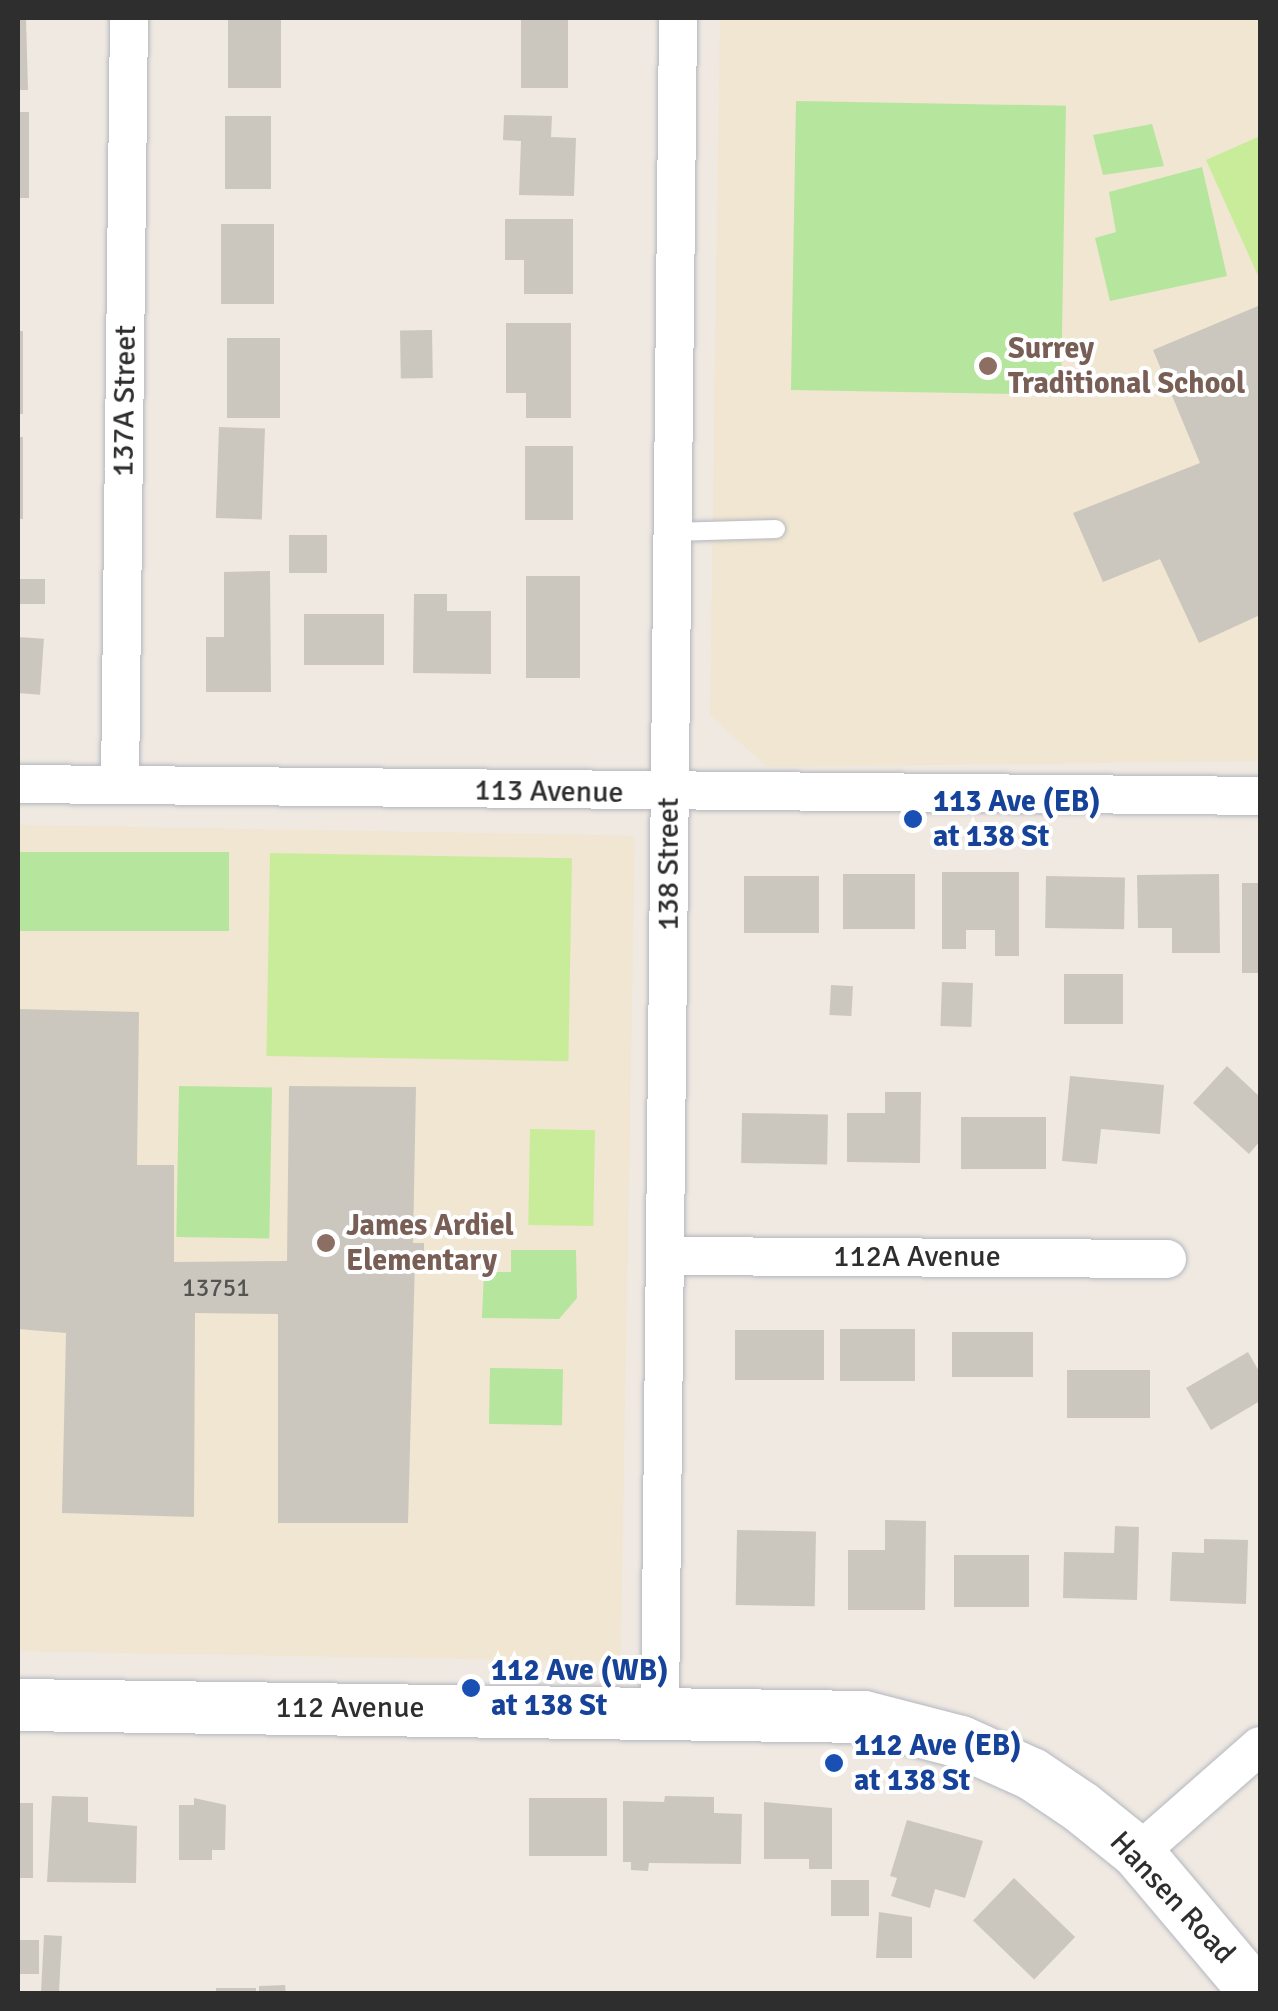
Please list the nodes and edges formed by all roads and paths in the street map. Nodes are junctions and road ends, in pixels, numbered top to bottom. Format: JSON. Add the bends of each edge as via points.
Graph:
{"nodes":[{"id":1,"x":129,"y":18,"type":"edge"},
{"id":2,"x":678,"y":18,"type":"edge"},
{"id":3,"x":776,"y":529,"type":"dead end"},
{"id":4,"x":671,"y":532,"type":"junction"},
{"id":5,"x":18,"y":784,"type":"edge"},
{"id":6,"x":120,"y":785,"type":"junction"},
{"id":7,"x":669,"y":793,"type":"junction"},
{"id":8,"x":1260,"y":796,"type":"edge"},
{"id":9,"x":667,"y":1256,"type":"junction"},
{"id":10,"x":1167,"y":1259,"type":"dead end"},
{"id":11,"x":18,"y":1706,"type":"edge"},
{"id":12,"x":660,"y":1711,"type":"junction"},
{"id":13,"x":1260,"y":1746,"type":"edge"},
{"id":14,"x":1032,"y":1774,"type":"joint"},
{"id":15,"x":1138,"y":1853,"type":"junction"},
{"id":16,"x":1257,"y":1994,"type":"edge"}],
"edges":[{"from":1,"to":6,"type":"street","name":"137A Street"},
{"from":2,"to":4,"type":"street","name":"138 Street"},
{"from":3,"to":4,"type":"lane"},
{"from":4,"to":7,"type":"street","name":"138 Street"},
{"from":5,"to":6,"type":"street","name":"113 Avenue"},
{"from":6,"to":7,"type":"street","name":"113 Avenue"},
{"from":7,"to":8,"type":"street","name":"113 Avenue"},
{"from":7,"to":9,"type":"street","name":"138 Street"},
{"from":9,"to":10,"type":"street","name":"112A Avenue"},
{"from":9,"to":12,"type":"street","name":"138 Street"},
{"from":11,"to":12,"type":"main road","name":"112 Avenue"},
{"from":12,"to":14,"type":"main road","name":"112 Avenue","via":[[864,1717],[961,1742]]},
{"from":13,"to":15,"type":"street"},
{"from":14,"to":15,"type":"main road","name":"Hansen Road"},
{"from":15,"to":16,"type":"main road","name":"Hansen Road"}]}
